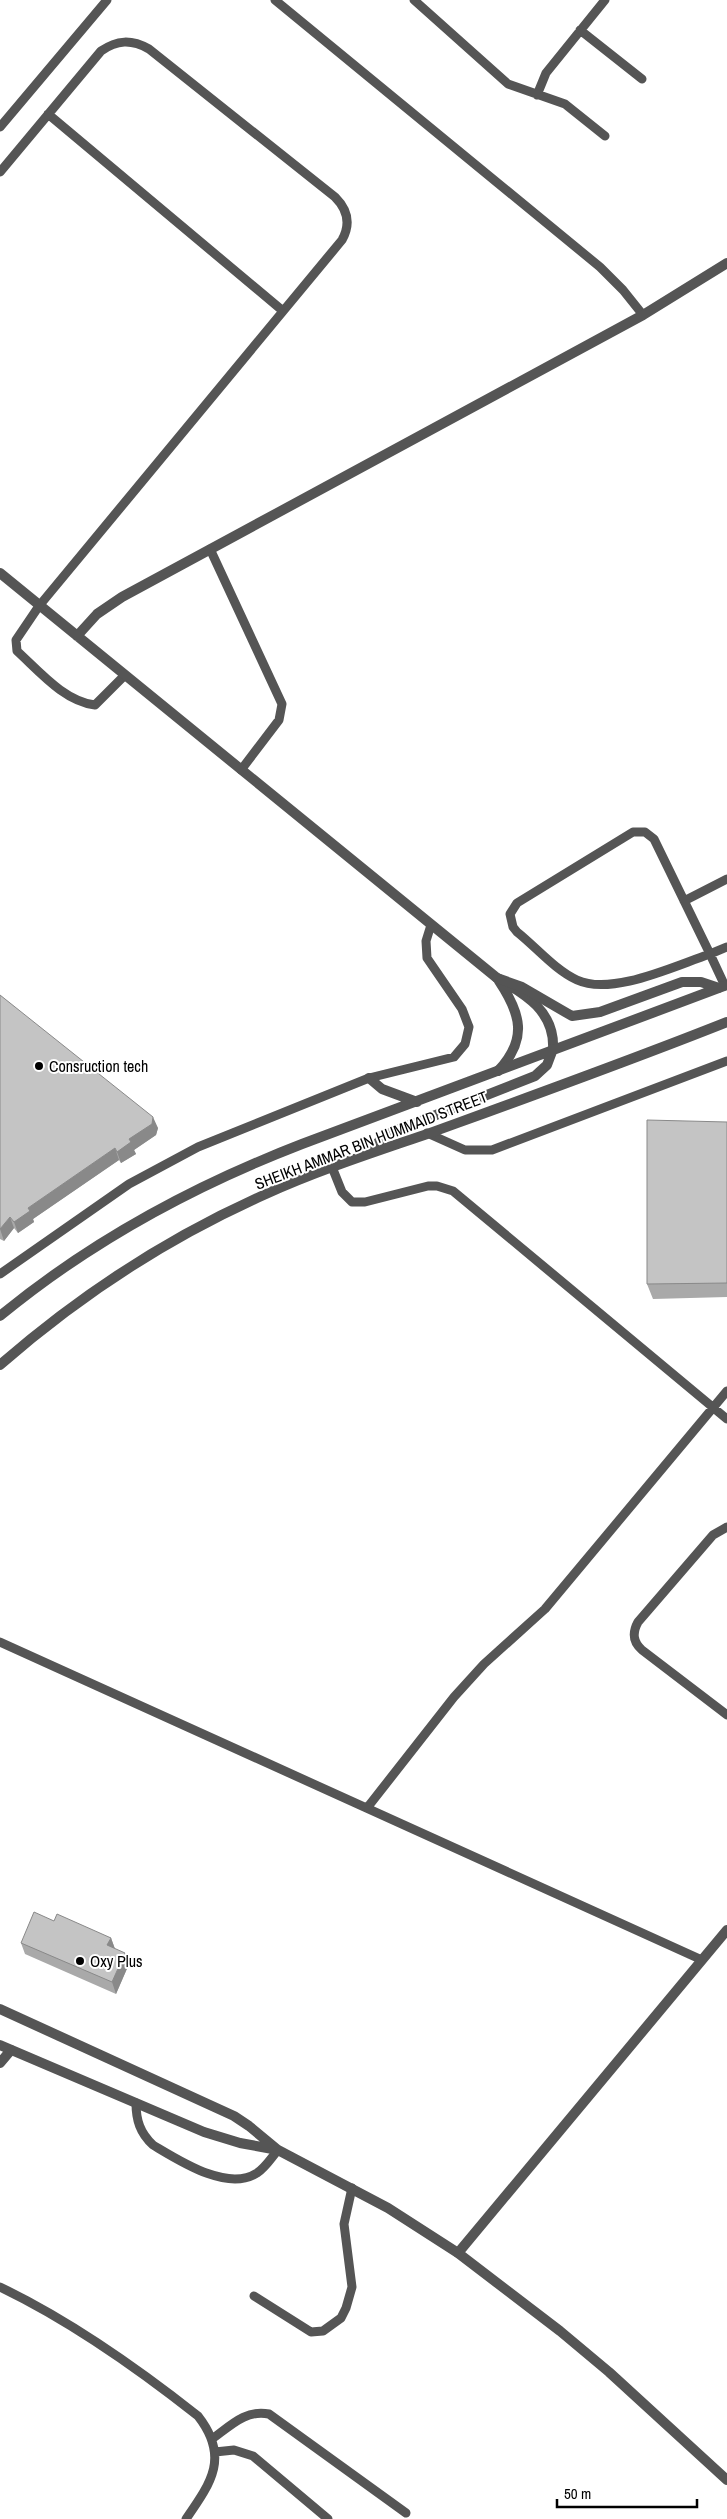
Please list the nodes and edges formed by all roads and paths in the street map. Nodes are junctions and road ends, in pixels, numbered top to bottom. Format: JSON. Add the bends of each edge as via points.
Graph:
{"nodes":[{"id":1,"x":108,"y":0,"type":"edge"},
{"id":2,"x":275,"y":0,"type":"edge"},
{"id":3,"x":414,"y":0,"type":"edge"},
{"id":4,"x":604,"y":0,"type":"edge"},
{"id":5,"x":580,"y":30,"type":"junction"},
{"id":6,"x":642,"y":79,"type":"dead end"},
{"id":7,"x":537,"y":95,"type":"junction"},
{"id":8,"x":48,"y":114,"type":"junction"},
{"id":9,"x":0,"y":127,"type":"edge"},
{"id":10,"x":604,"y":136,"type":"dead end"},
{"id":11,"x":0,"y":172,"type":"edge"},
{"id":12,"x":727,"y":263,"type":"edge"},
{"id":13,"x":284,"y":311,"type":"junction"},
{"id":14,"x":642,"y":316,"type":"junction"},
{"id":15,"x":210,"y":550,"type":"junction"},
{"id":16,"x":0,"y":573,"type":"edge"},
{"id":17,"x":39,"y":606,"type":"junction"},
{"id":18,"x":77,"y":636,"type":"junction"},
{"id":19,"x":125,"y":675,"type":"junction"},
{"id":20,"x":241,"y":770,"type":"junction"},
{"id":21,"x":727,"y":879,"type":"edge"},
{"id":22,"x":684,"y":901,"type":"junction"},
{"id":23,"x":431,"y":925,"type":"junction"},
{"id":24,"x":727,"y":947,"type":"edge"},
{"id":25,"x":710,"y":954,"type":"junction"},
{"id":26,"x":497,"y":978,"type":"junction"},
{"id":27,"x":724,"y":986,"type":"edge"},
{"id":28,"x":727,"y":1022,"type":"edge"},
{"id":29,"x":553,"y":1049,"type":"junction"},
{"id":30,"x":727,"y":1061,"type":"edge"},
{"id":31,"x":498,"y":1070,"type":"junction"},
{"id":32,"x":369,"y":1078,"type":"junction"},
{"id":33,"x":417,"y":1102,"type":"junction"},
{"id":34,"x":427,"y":1134,"type":"junction"},
{"id":35,"x":367,"y":1155,"type":"junction"},
{"id":36,"x":332,"y":1167,"type":"junction"},
{"id":37,"x":0,"y":1274,"type":"edge"},
{"id":38,"x":0,"y":1315,"type":"edge"},
{"id":39,"x":0,"y":1365,"type":"edge"},
{"id":40,"x":727,"y":1391,"type":"edge"},
{"id":41,"x":713,"y":1407,"type":"junction"},
{"id":42,"x":727,"y":1419,"type":"edge"},
{"id":43,"x":727,"y":1527,"type":"edge"},
{"id":44,"x":0,"y":1642,"type":"edge"},
{"id":45,"x":727,"y":1715,"type":"edge"},
{"id":46,"x":367,"y":1808,"type":"junction"},
{"id":47,"x":727,"y":1930,"type":"edge"},
{"id":48,"x":702,"y":1960,"type":"junction"},
{"id":49,"x":0,"y":2009,"type":"edge"},
{"id":50,"x":0,"y":2045,"type":"edge"},
{"id":51,"x":10,"y":2050,"type":"junction"},
{"id":52,"x":0,"y":2063,"type":"edge"},
{"id":53,"x":136,"y":2103,"type":"junction"},
{"id":54,"x":278,"y":2150,"type":"junction"},
{"id":55,"x":352,"y":2188,"type":"junction"},
{"id":56,"x":458,"y":2253,"type":"junction"},
{"id":57,"x":0,"y":2287,"type":"edge"},
{"id":58,"x":254,"y":2296,"type":"dead end"},
{"id":59,"x":212,"y":2439,"type":"junction"},
{"id":60,"x":215,"y":2452,"type":"junction"},
{"id":61,"x":727,"y":2480,"type":"edge"},
{"id":62,"x":406,"y":2513,"type":"dead end"},
{"id":63,"x":186,"y":2519,"type":"edge"},
{"id":64,"x":328,"y":2519,"type":"edge"}],
"edges":[{"from":1,"to":9,"type":"lane"},
{"from":2,"to":14,"type":"lane","via":[[600,267]]},
{"from":3,"to":7,"type":"lane","via":[[508,84]]},
{"from":4,"to":5,"type":"lane"},
{"from":5,"to":6,"type":"lane"},
{"from":5,"to":7,"type":"lane","via":[[546,73]]},
{"from":7,"to":10,"type":"lane","via":[[564,104]]},
{"from":8,"to":11,"type":"lane"},
{"from":8,"to":13,"type":"lane"},
{"from":8,"to":13,"type":"lane","via":[[100,51],[119,42],[140,44],[335,197],[346,212],[346,232]]},
{"from":12,"to":14,"type":"street"},
{"from":13,"to":17,"type":"lane"},
{"from":14,"to":15,"type":"street"},
{"from":15,"to":18,"type":"street","via":[[109,604]]},
{"from":15,"to":20,"type":"lane","via":[[282,704],[279,720]]},
{"from":16,"to":17,"type":"street"},
{"from":17,"to":18,"type":"street"},
{"from":17,"to":19,"type":"lane","via":[[16,640],[17,651],[50,681],[81,703],[95,706]]},
{"from":18,"to":19,"type":"street"},
{"from":19,"to":20,"type":"street"},
{"from":20,"to":23,"type":"street"},
{"from":21,"to":22,"type":"lane"},
{"from":22,"to":25,"type":"lane"},
{"from":22,"to":25,"type":"lane","via":[[654,839],[639,831],[628,834],[517,903],[510,914],[510,921],[517,932],[564,971],[590,984],[618,984]]},
{"from":23,"to":26,"type":"street"},
{"from":23,"to":32,"type":"lane","via":[[426,941],[427,958],[467,1017],[469,1027],[465,1044],[454,1057],[446,1060]]},
{"from":24,"to":25,"type":"lane"},
{"from":25,"to":27,"type":"lane"},
{"from":26,"to":27,"type":"street","via":[[522,987],[572,1016],[600,1012],[682,982]]},
{"from":26,"to":29,"type":"street","via":[[541,1009],[552,1028]]},
{"from":26,"to":31,"type":"street","via":[[514,1005],[519,1028],[513,1051]]},
{"from":27,"to":29,"type":"street","name":"SHEIKH AMMAR BIN HUMMAID STREET"},
{"from":28,"to":34,"type":"street","name":"SHEIKH AMMAR BIN HUMMAID STREET"},
{"from":29,"to":31,"type":"street","name":"SHEIKH AMMAR BIN HUMMAID STREET"},
{"from":29,"to":35,"type":"street","via":[[547,1065],[534,1076],[390,1133]]},
{"from":30,"to":34,"type":"lane","via":[[492,1150],[465,1150]]},
{"from":31,"to":33,"type":"street","name":"SHEIKH AMMAR BIN HUMMAID STREET"},
{"from":32,"to":33,"type":"street","via":[[378,1087]]},
{"from":32,"to":37,"type":"lane","via":[[234,1131],[163,1165],[96,1206]]},
{"from":33,"to":38,"type":"street","name":"SHEIKH AMMAR BIN HUMMAID STREET","via":[[269,1157],[179,1198],[83,1254]]},
{"from":34,"to":35,"type":"street","name":"SHEIKH AMMAR BIN HUMMAID STREET"},
{"from":35,"to":36,"type":"street","name":"SHEIKH AMMAR BIN HUMMAID STREET"},
{"from":36,"to":39,"type":"street","name":"SHEIKH AMMAR BIN HUMMAID STREET","via":[[264,1194],[134,1264],[72,1306]]},
{"from":36,"to":41,"type":"lane","via":[[346,1198],[358,1203],[428,1186],[453,1191]]},
{"from":40,"to":41,"type":"lane"},
{"from":41,"to":42,"type":"lane"},
{"from":41,"to":46,"type":"lane","via":[[545,1609],[489,1659],[454,1697]]},
{"from":43,"to":45,"type":"lane","via":[[713,1535],[638,1622],[633,1634],[637,1646]]},
{"from":44,"to":46,"type":"lane"},
{"from":46,"to":48,"type":"lane"},
{"from":47,"to":48,"type":"street"},
{"from":48,"to":56,"type":"street"},
{"from":49,"to":54,"type":"street","via":[[234,2116]]},
{"from":50,"to":51,"type":"street"},
{"from":51,"to":52,"type":"street"},
{"from":51,"to":53,"type":"street"},
{"from":53,"to":54,"type":"street","via":[[222,2138]]},
{"from":53,"to":54,"type":"lane","via":[[138,2122],[153,2145],[218,2177],[237,2179],[256,2174]]},
{"from":54,"to":55,"type":"street"},
{"from":55,"to":56,"type":"street"},
{"from":55,"to":58,"type":"lane","via":[[344,2224],[352,2287],[340,2318],[324,2332],[311,2332]]},
{"from":56,"to":61,"type":"street","via":[[609,2372]]},
{"from":57,"to":59,"type":"lane","via":[[65,2322],[131,2365],[198,2416]]},
{"from":59,"to":60,"type":"lane"},
{"from":59,"to":62,"type":"lane","via":[[247,2414],[269,2414]]},
{"from":60,"to":63,"type":"lane","via":[[209,2486]]},
{"from":60,"to":64,"type":"lane","via":[[234,2450],[253,2456]]}]}
